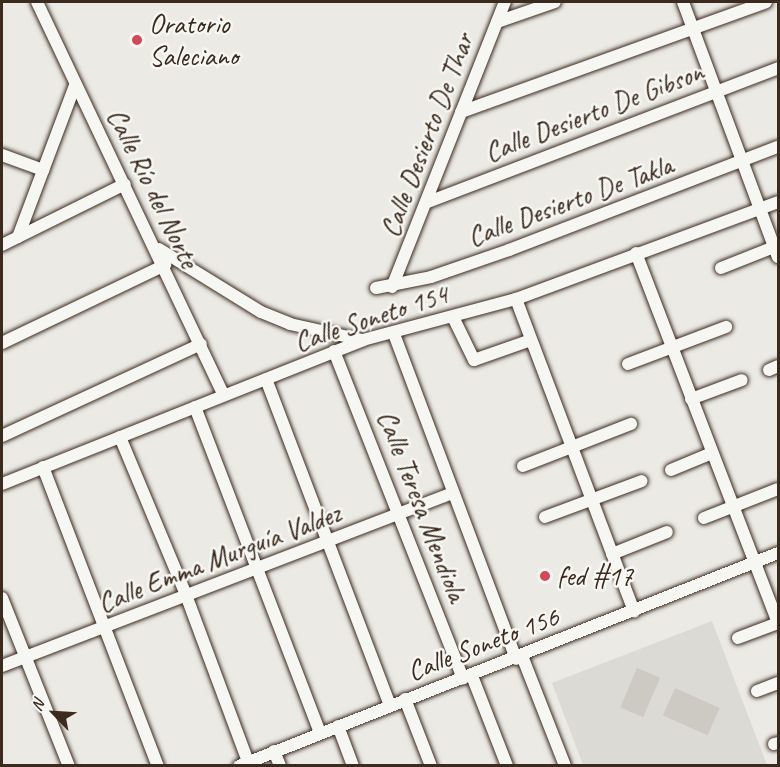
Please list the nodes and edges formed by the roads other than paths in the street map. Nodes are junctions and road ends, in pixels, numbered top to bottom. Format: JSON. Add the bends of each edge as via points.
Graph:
{"nodes":[{"id":1,"x":37,"y":2,"type":"edge"},
{"id":2,"x":506,"y":2,"type":"edge"},
{"id":3,"x":555,"y":2,"type":"edge"},
{"id":4,"x":683,"y":2,"type":"edge"},
{"id":5,"x":766,"y":2,"type":"edge"},
{"id":6,"x":497,"y":22,"type":"junction"},
{"id":7,"x":693,"y":28,"type":"junction"},
{"id":8,"x":778,"y":68,"type":"edge"},
{"id":9,"x":75,"y":85,"type":"junction"},
{"id":10,"x":716,"y":91,"type":"junction"},
{"id":11,"x":462,"y":112,"type":"junction"},
{"id":12,"x":778,"y":147,"type":"edge"},
{"id":13,"x":2,"y":155,"type":"edge"},
{"id":14,"x":742,"y":162,"type":"junction"},
{"id":15,"x":43,"y":170,"type":"junction"},
{"id":16,"x":125,"y":184,"type":"junction"},
{"id":17,"x":428,"y":202,"type":"junction"},
{"id":18,"x":778,"y":202,"type":"edge"},
{"id":19,"x":759,"y":206,"type":"junction"},
{"id":20,"x":18,"y":237,"type":"junction"},
{"id":21,"x":2,"y":245,"type":"edge"},
{"id":22,"x":156,"y":247,"type":"junction"},
{"id":23,"x":776,"y":252,"type":"edge"},
{"id":24,"x":636,"y":253,"type":"junction"},
{"id":25,"x":165,"y":264,"type":"junction"},
{"id":26,"x":721,"y":268,"type":"dead end"},
{"id":27,"x":392,"y":287,"type":"junction"},
{"id":28,"x":376,"y":288,"type":"dead end"},
{"id":29,"x":516,"y":299,"type":"junction"},
{"id":30,"x":453,"y":317,"type":"junction"},
{"id":31,"x":726,"y":327,"type":"dead end"},
{"id":32,"x":394,"y":333,"type":"junction"},
{"id":33,"x":363,"y":340,"type":"junction"},
{"id":34,"x":531,"y":340,"type":"junction"},
{"id":35,"x":2,"y":343,"type":"edge"},
{"id":36,"x":201,"y":344,"type":"junction"},
{"id":37,"x":672,"y":348,"type":"junction"},
{"id":38,"x":334,"y":351,"type":"junction"},
{"id":39,"x":628,"y":364,"type":"dead end"},
{"id":40,"x":266,"y":378,"type":"junction"},
{"id":41,"x":742,"y":380,"type":"dead end"},
{"id":42,"x":224,"y":395,"type":"junction"},
{"id":43,"x":692,"y":399,"type":"junction"},
{"id":44,"x":195,"y":407,"type":"junction"},
{"id":45,"x":631,"y":424,"type":"dead end"},
{"id":46,"x":2,"y":436,"type":"edge"},
{"id":47,"x":120,"y":437,"type":"junction"},
{"id":48,"x":571,"y":446,"type":"junction"},
{"id":49,"x":712,"y":453,"type":"junction"},
{"id":50,"x":523,"y":466,"type":"dead end"},
{"id":51,"x":43,"y":467,"type":"junction"},
{"id":52,"x":671,"y":470,"type":"dead end"},
{"id":53,"x":642,"y":481,"type":"dead end"},
{"id":54,"x":2,"y":484,"type":"edge"},
{"id":55,"x":778,"y":489,"type":"edge"},
{"id":56,"x":453,"y":493,"type":"junction"},
{"id":57,"x":591,"y":500,"type":"junction"},
{"id":58,"x":733,"y":506,"type":"junction"},
{"id":59,"x":401,"y":514,"type":"junction"},
{"id":60,"x":545,"y":517,"type":"dead end"},
{"id":61,"x":704,"y":518,"type":"dead end"},
{"id":62,"x":667,"y":532,"type":"dead end"},
{"id":63,"x":328,"y":541,"type":"junction"},
{"id":64,"x":778,"y":553,"type":"edge"},
{"id":65,"x":612,"y":554,"type":"junction"},
{"id":66,"x":754,"y":563,"type":"junction"},
{"id":67,"x":257,"y":568,"type":"junction"},
{"id":68,"x":186,"y":595,"type":"junction"},
{"id":69,"x":2,"y":598,"type":"edge"},
{"id":70,"x":634,"y":611,"type":"junction"},
{"id":71,"x":778,"y":623,"type":"edge"},
{"id":72,"x":105,"y":628,"type":"junction"},
{"id":73,"x":738,"y":638,"type":"dead end"},
{"id":74,"x":25,"y":657,"type":"junction"},
{"id":75,"x":519,"y":658,"type":"junction"},
{"id":76,"x":2,"y":666,"type":"edge"},
{"id":77,"x":468,"y":677,"type":"junction"},
{"id":78,"x":778,"y":683,"type":"edge"},
{"id":79,"x":757,"y":691,"type":"dead end"},
{"id":80,"x":405,"y":699,"type":"junction"},
{"id":81,"x":390,"y":705,"type":"junction"},
{"id":82,"x":338,"y":726,"type":"junction"},
{"id":83,"x":320,"y":732,"type":"junction"},
{"id":84,"x":274,"y":751,"type":"junction"},
{"id":85,"x":243,"y":764,"type":"edge"},
{"id":86,"x":69,"y":765,"type":"edge"},
{"id":87,"x":158,"y":765,"type":"edge"},
{"id":88,"x":280,"y":765,"type":"edge"},
{"id":89,"x":353,"y":765,"type":"edge"},
{"id":90,"x":431,"y":765,"type":"edge"},
{"id":91,"x":507,"y":765,"type":"edge"},
{"id":92,"x":565,"y":765,"type":"edge"}],
"edges":[{"from":1,"to":9,"type":"street","name":"Calle Río del Norte"},
{"from":2,"to":6,"type":"street","name":"Calle Desierto De Thar"},
{"from":3,"to":6,"type":"street"},
{"from":4,"to":7,"type":"street"},
{"from":5,"to":7,"type":"street"},
{"from":6,"to":11,"type":"street","name":"Calle Desierto De Thar"},
{"from":7,"to":10,"type":"street"},
{"from":7,"to":11,"type":"street"},
{"from":8,"to":10,"type":"street","name":"Calle Desierto De Gibson"},
{"from":9,"to":15,"type":"street"},
{"from":9,"to":16,"type":"street","name":"Calle Río del Norte"},
{"from":10,"to":14,"type":"street"},
{"from":10,"to":17,"type":"street","name":"Calle Desierto De Gibson"},
{"from":11,"to":17,"type":"street","name":"Calle Desierto De Thar"},
{"from":12,"to":14,"type":"street","name":"Calle Desierto De Takla"},
{"from":13,"to":15,"type":"street"},
{"from":14,"to":19,"type":"street"},
{"from":14,"to":27,"type":"street","name":"Calle Desierto De Takla","via":[[508,250]]},
{"from":15,"to":20,"type":"street"},
{"from":16,"to":20,"type":"street"},
{"from":16,"to":22,"type":"street","name":"Calle Río del Norte"},
{"from":17,"to":27,"type":"street","name":"Calle Desierto De Thar"},
{"from":18,"to":19,"type":"street","name":"Calle Soneto 154"},
{"from":19,"to":23,"type":"street"},
{"from":19,"to":24,"type":"street","name":"Calle Soneto 154"},
{"from":20,"to":21,"type":"street"},
{"from":22,"to":25,"type":"street","name":"Calle Río del Norte"},
{"from":22,"to":33,"type":"street","via":[[261,312],[290,324]]},
{"from":23,"to":26,"type":"street"},
{"from":24,"to":29,"type":"street","name":"Calle Soneto 154"},
{"from":24,"to":37,"type":"street"},
{"from":25,"to":35,"type":"street"},
{"from":25,"to":36,"type":"street","name":"Calle Río del Norte"},
{"from":27,"to":28,"type":"street","name":"Calle Desierto De Takla"},
{"from":29,"to":30,"type":"street","name":"Calle Soneto 154"},
{"from":29,"to":34,"type":"street"},
{"from":30,"to":32,"type":"street","name":"Calle Soneto 154"},
{"from":30,"to":34,"type":"street","via":[[474,360]]},
{"from":31,"to":37,"type":"street"},
{"from":32,"to":33,"type":"street","name":"Calle Soneto 154"},
{"from":32,"to":56,"type":"street"},
{"from":33,"to":38,"type":"street","name":"Calle Soneto 154"},
{"from":34,"to":48,"type":"street"},
{"from":36,"to":42,"type":"street","name":"Calle Río del Norte"},
{"from":36,"to":46,"type":"street"},
{"from":37,"to":39,"type":"street"},
{"from":37,"to":43,"type":"street"},
{"from":38,"to":40,"type":"street","name":"Calle Soneto 154"},
{"from":38,"to":59,"type":"street","name":"Calle Teresa Mendiola"},
{"from":40,"to":42,"type":"street","name":"Calle Soneto 154"},
{"from":40,"to":63,"type":"street"},
{"from":41,"to":43,"type":"street"},
{"from":42,"to":44,"type":"street","name":"Calle Soneto 154"},
{"from":43,"to":49,"type":"street"},
{"from":44,"to":47,"type":"street","name":"Calle Soneto 154"},
{"from":44,"to":67,"type":"street"},
{"from":45,"to":48,"type":"street"},
{"from":47,"to":51,"type":"street","name":"Calle Soneto 154"},
{"from":47,"to":68,"type":"street"},
{"from":48,"to":50,"type":"street"},
{"from":48,"to":57,"type":"street"},
{"from":49,"to":52,"type":"street"},
{"from":49,"to":58,"type":"street"},
{"from":51,"to":54,"type":"street","name":"Calle Soneto 154"},
{"from":51,"to":72,"type":"street"},
{"from":53,"to":57,"type":"street"},
{"from":55,"to":58,"type":"street"},
{"from":56,"to":59,"type":"street","name":"Calle Emma Murguía Valdez"},
{"from":56,"to":75,"type":"street"},
{"from":57,"to":60,"type":"street"},
{"from":57,"to":65,"type":"street"},
{"from":58,"to":61,"type":"street"},
{"from":58,"to":66,"type":"street"},
{"from":59,"to":63,"type":"street","name":"Calle Emma Murguía Valdez"},
{"from":59,"to":77,"type":"street","name":"Calle Teresa Mendiola"},
{"from":62,"to":65,"type":"street"},
{"from":63,"to":67,"type":"street","name":"Calle Emma Murguía Valdez"},
{"from":63,"to":81,"type":"street"},
{"from":64,"to":66,"type":"street","name":"Calle Soneto 156"},
{"from":65,"to":70,"type":"street"},
{"from":66,"to":70,"type":"street","name":"Calle Soneto 156"},
{"from":66,"to":71,"type":"street"},
{"from":67,"to":68,"type":"street","name":"Calle Emma Murguía Valdez"},
{"from":67,"to":83,"type":"street"},
{"from":68,"to":72,"type":"street","name":"Calle Emma Murguía Valdez"},
{"from":68,"to":85,"type":"street"},
{"from":69,"to":74,"type":"street"},
{"from":70,"to":75,"type":"street","name":"Calle Soneto 156"},
{"from":71,"to":73,"type":"street"},
{"from":72,"to":74,"type":"street","name":"Calle Emma Murguía Valdez"},
{"from":72,"to":87,"type":"street"},
{"from":74,"to":76,"type":"street","name":"Calle Emma Murguía Valdez"},
{"from":74,"to":86,"type":"street"},
{"from":75,"to":77,"type":"street","name":"Calle Soneto 156"},
{"from":75,"to":92,"type":"street"},
{"from":77,"to":80,"type":"street","name":"Calle Soneto 156"},
{"from":77,"to":91,"type":"street","name":"Calle Teresa Mendiola"},
{"from":78,"to":79,"type":"street"},
{"from":80,"to":81,"type":"street","name":"Calle Soneto 156"},
{"from":80,"to":90,"type":"street"},
{"from":81,"to":82,"type":"street","name":"Calle Soneto 156"},
{"from":82,"to":83,"type":"street","name":"Calle Soneto 156"},
{"from":82,"to":89,"type":"street"},
{"from":83,"to":84,"type":"street","name":"Calle Soneto 156"},
{"from":84,"to":85,"type":"street","name":"Calle Soneto 156"},
{"from":84,"to":88,"type":"street"}]}
